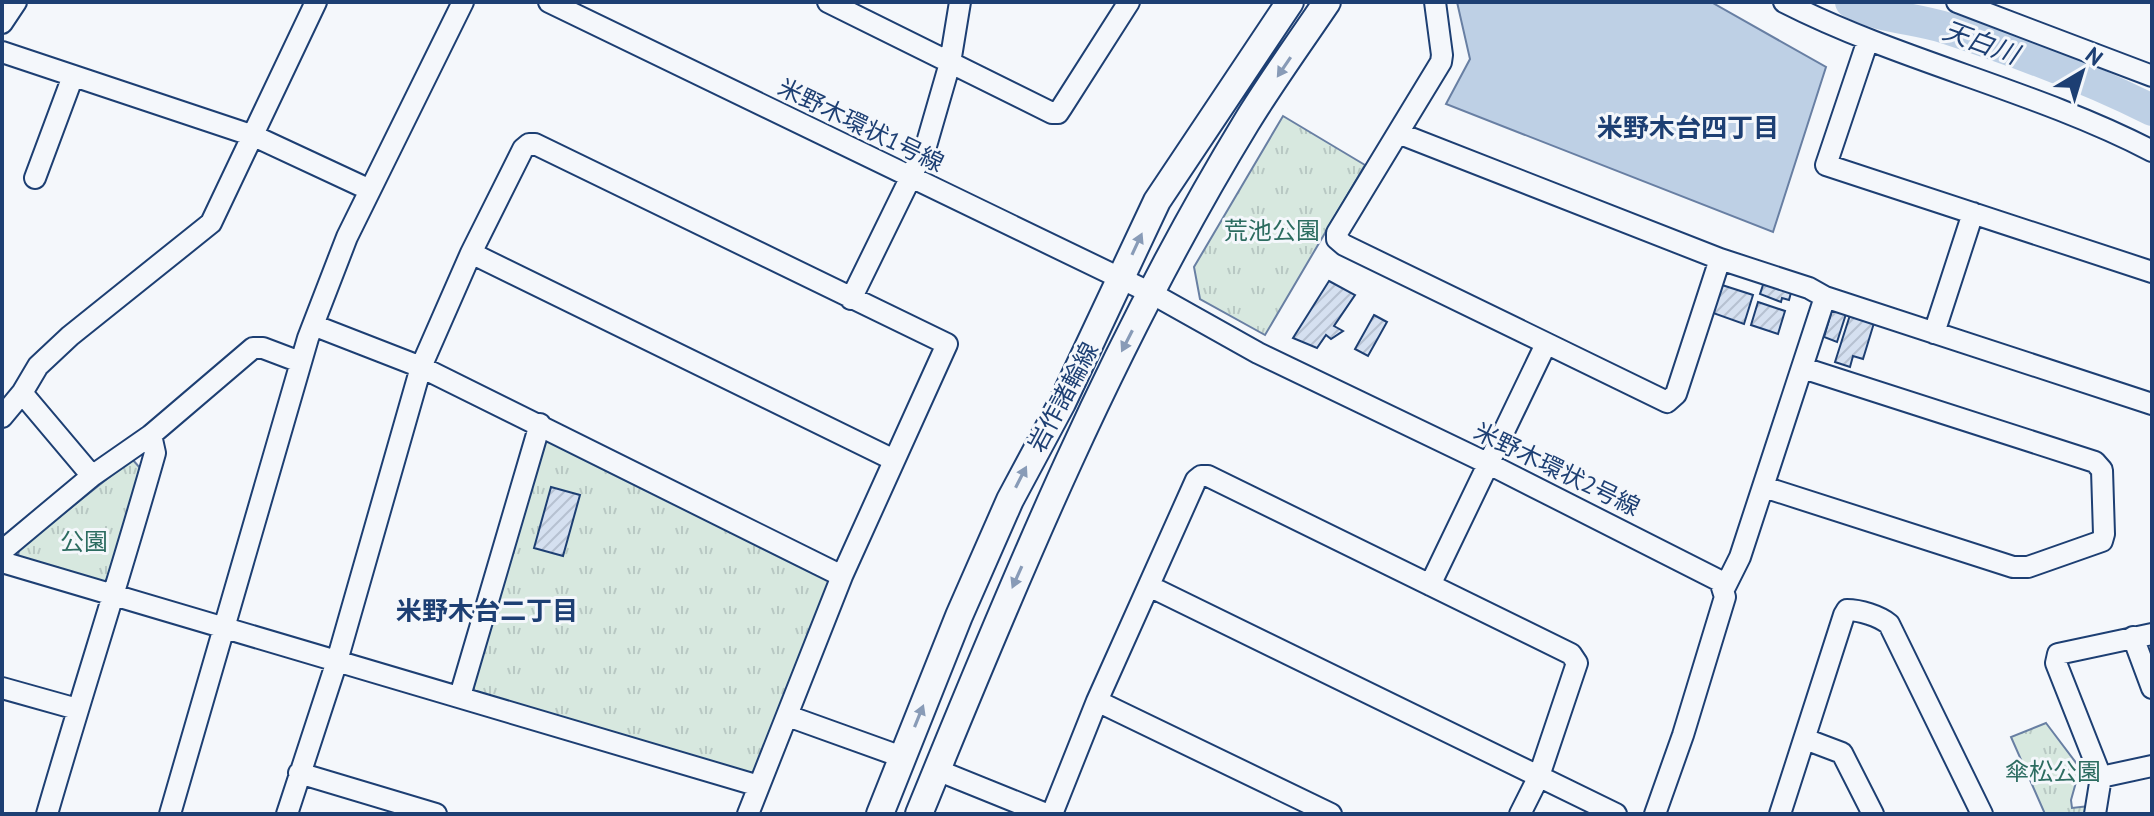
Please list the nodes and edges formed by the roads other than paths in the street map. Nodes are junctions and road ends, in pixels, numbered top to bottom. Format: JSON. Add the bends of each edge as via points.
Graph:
{"nodes":[{"id":1,"x":16,"y":2,"type":"edge"},
{"id":2,"x":316,"y":2,"type":"edge"},
{"id":3,"x":463,"y":2,"type":"edge"},
{"id":4,"x":549,"y":2,"type":"edge"},
{"id":5,"x":828,"y":2,"type":"edge"},
{"id":6,"x":960,"y":2,"type":"edge"},
{"id":7,"x":1129,"y":2,"type":"edge"},
{"id":8,"x":1290,"y":2,"type":"edge"},
{"id":9,"x":1327,"y":2,"type":"edge"},
{"id":10,"x":1435,"y":2,"type":"edge"},
{"id":11,"x":1784,"y":2,"type":"edge"},
{"id":12,"x":1957,"y":2,"type":"edge"},
{"id":13,"x":2,"y":23,"type":"edge"},
{"id":14,"x":1868,"y":40,"type":"junction"},
{"id":15,"x":2,"y":52,"type":"edge"},
{"id":16,"x":950,"y":63,"type":"junction"},
{"id":17,"x":73,"y":76,"type":"junction"},
{"id":18,"x":2152,"y":76,"type":"edge"},
{"id":19,"x":1398,"y":133,"type":"junction"},
{"id":20,"x":254,"y":136,"type":"junction"},
{"id":21,"x":2152,"y":151,"type":"edge"},
{"id":22,"x":35,"y":178,"type":"dead end"},
{"id":23,"x":910,"y":178,"type":"junction"},
{"id":24,"x":370,"y":190,"type":"junction"},
{"id":25,"x":1973,"y":213,"type":"junction"},
{"id":26,"x":471,"y":253,"type":"junction"},
{"id":27,"x":1720,"y":259,"type":"junction"},
{"id":28,"x":2152,"y":272,"type":"edge"},
{"id":29,"x":1121,"y":278,"type":"junction"},
{"id":30,"x":1151,"y":293,"type":"junction"},
{"id":31,"x":1825,"y":297,"type":"junction"},
{"id":32,"x":851,"y":299,"type":"junction"},
{"id":33,"x":313,"y":325,"type":"junction"},
{"id":34,"x":1934,"y":333,"type":"junction"},
{"id":35,"x":1546,"y":344,"type":"junction"},
{"id":36,"x":300,"y":362,"type":"junction"},
{"id":37,"x":421,"y":367,"type":"junction"},
{"id":38,"x":1803,"y":368,"type":"junction"},
{"id":39,"x":22,"y":393,"type":"junction"},
{"id":40,"x":2152,"y":404,"type":"edge"},
{"id":41,"x":2,"y":417,"type":"edge"},
{"id":42,"x":540,"y":424,"type":"junction"},
{"id":43,"x":151,"y":435,"type":"junction"},
{"id":44,"x":894,"y":460,"type":"junction"},
{"id":45,"x":1489,"y":464,"type":"junction"},
{"id":46,"x":92,"y":476,"type":"junction"},
{"id":47,"x":1764,"y":487,"type":"junction"},
{"id":48,"x":2,"y":551,"type":"edge"},
{"id":49,"x":2,"y":562,"type":"edge"},
{"id":50,"x":842,"y":576,"type":"junction"},
{"id":51,"x":1430,"y":585,"type":"junction"},
{"id":52,"x":1149,"y":586,"type":"junction"},
{"id":53,"x":1724,"y":589,"type":"junction"},
{"id":54,"x":115,"y":596,"type":"junction"},
{"id":55,"x":225,"y":627,"type":"junction"},
{"id":56,"x":2143,"y":635,"type":"edge"},
{"id":57,"x":337,"y":661,"type":"junction"},
{"id":58,"x":2,"y":688,"type":"edge"},
{"id":59,"x":2152,"y":688,"type":"edge"},
{"id":60,"x":460,"y":696,"type":"junction"},
{"id":61,"x":1097,"y":701,"type":"junction"},
{"id":62,"x":77,"y":709,"type":"junction"},
{"id":63,"x":788,"y":716,"type":"junction"},
{"id":64,"x":1805,"y":739,"type":"junction"},
{"id":65,"x":902,"y":757,"type":"junction"},
{"id":66,"x":2152,"y":766,"type":"edge"},
{"id":67,"x":937,"y":770,"type":"junction"},
{"id":68,"x":299,"y":773,"type":"junction"},
{"id":69,"x":1539,"y":776,"type":"junction"},
{"id":70,"x":2101,"y":777,"type":"junction"},
{"id":71,"x":759,"y":786,"type":"junction"},
{"id":72,"x":47,"y":814,"type":"edge"},
{"id":73,"x":170,"y":814,"type":"edge"},
{"id":74,"x":287,"y":814,"type":"edge"},
{"id":75,"x":436,"y":814,"type":"edge"},
{"id":76,"x":748,"y":814,"type":"edge"},
{"id":77,"x":880,"y":814,"type":"edge"},
{"id":78,"x":919,"y":814,"type":"edge"},
{"id":79,"x":1049,"y":814,"type":"edge"},
{"id":80,"x":1331,"y":814,"type":"edge"},
{"id":81,"x":1520,"y":814,"type":"edge"},
{"id":82,"x":1616,"y":814,"type":"edge"},
{"id":83,"x":1655,"y":814,"type":"edge"},
{"id":84,"x":1780,"y":814,"type":"edge"},
{"id":85,"x":1873,"y":814,"type":"edge"},
{"id":86,"x":1982,"y":814,"type":"edge"},
{"id":87,"x":2095,"y":814,"type":"edge"}],
"edges":[{"from":1,"to":13,"type":"street"},
{"from":2,"to":20,"type":"street"},
{"from":3,"to":24,"type":"street"},
{"from":4,"to":23,"type":"street","name":"米野木環状1号線"},
{"from":5,"to":16,"type":"street"},
{"from":6,"to":16,"type":"street"},
{"from":7,"to":16,"type":"street","via":[[1058,113]]},
{"from":29,"to":8,"type":"main road","name":"岩作諸輪線","one_way":true,"via":[[1157,201]]},
{"from":9,"to":30,"type":"main road","name":"岩作諸輪線","one_way":true,"via":[[1246,123]]},
{"from":10,"to":19,"type":"street","via":[[1441,62]]},
{"from":11,"to":14,"type":"street"},
{"from":12,"to":18,"type":"street"},
{"from":14,"to":21,"type":"street","via":[[2117,133]]},
{"from":14,"to":25,"type":"street","via":[[1826,165]]},
{"from":15,"to":17,"type":"street"},
{"from":16,"to":23,"type":"street","via":[[926,146]]},
{"from":17,"to":20,"type":"street"},
{"from":17,"to":22,"type":"street"},
{"from":19,"to":27,"type":"street"},
{"from":19,"to":35,"type":"street","via":[[1337,239]]},
{"from":20,"to":24,"type":"street"},
{"from":20,"to":39,"type":"street","via":[[211,223],[70,336],[38,366]]},
{"from":23,"to":29,"type":"street","name":"米野木環状1号線"},
{"from":23,"to":32,"type":"street"},
{"from":24,"to":33,"type":"street"},
{"from":25,"to":28,"type":"street"},
{"from":25,"to":34,"type":"street"},
{"from":26,"to":32,"type":"street","via":[[523,149],[535,144]]},
{"from":26,"to":37,"type":"street"},
{"from":26,"to":44,"type":"street"},
{"from":27,"to":31,"type":"street"},
{"from":27,"to":35,"type":"street","via":[[1676,394],[1667,402]]},
{"from":29,"to":30,"type":"street","name":"米野木環状1号線"},
{"from":65,"to":29,"type":"main road","name":"岩作諸輪線","one_way":true,"via":[[1010,500]]},
{"from":30,"to":45,"type":"street","name":"米野木環状2号線","via":[[1258,353]]},
{"from":30,"to":67,"type":"main road","name":"岩作諸輪線","one_way":true,"via":[[1023,565]]},
{"from":31,"to":34,"type":"street"},
{"from":31,"to":38,"type":"street"},
{"from":32,"to":44,"type":"street","via":[[947,344]]},
{"from":33,"to":36,"type":"street"},
{"from":33,"to":37,"type":"street"},
{"from":34,"to":40,"type":"street"},
{"from":35,"to":45,"type":"street"},
{"from":36,"to":43,"type":"street","via":[[253,348]]},
{"from":36,"to":55,"type":"street"},
{"from":37,"to":42,"type":"street"},
{"from":37,"to":57,"type":"street"},
{"from":38,"to":47,"type":"street"},
{"from":38,"to":47,"type":"street","via":[[2095,462],[2102,470],[2102,541],[2028,567],[2013,567]]},
{"from":39,"to":41,"type":"street"},
{"from":39,"to":46,"type":"street"},
{"from":42,"to":50,"type":"street"},
{"from":42,"to":60,"type":"street"},
{"from":43,"to":46,"type":"street"},
{"from":43,"to":54,"type":"street","via":[[155,453]]},
{"from":44,"to":50,"type":"street"},
{"from":45,"to":51,"type":"street"},
{"from":45,"to":53,"type":"street","name":"米野木環状2号線","via":[[1712,575]]},
{"from":46,"to":48,"type":"street"},
{"from":47,"to":53,"type":"street"},
{"from":49,"to":54,"type":"street"},
{"from":50,"to":63,"type":"street"},
{"from":51,"to":52,"type":"street","via":[[1201,476]]},
{"from":51,"to":69,"type":"street","via":[[1575,659]]},
{"from":52,"to":61,"type":"street"},
{"from":52,"to":69,"type":"street"},
{"from":53,"to":83,"type":"street"},
{"from":54,"to":55,"type":"street"},
{"from":54,"to":62,"type":"street"},
{"from":55,"to":57,"type":"street"},
{"from":55,"to":73,"type":"street"},
{"from":56,"to":59,"type":"street"},
{"from":56,"to":70,"type":"street","via":[[2058,654],[2056,663]]},
{"from":57,"to":60,"type":"street"},
{"from":57,"to":68,"type":"street"},
{"from":58,"to":62,"type":"street"},
{"from":60,"to":71,"type":"street"},
{"from":61,"to":79,"type":"street"},
{"from":61,"to":80,"type":"street"},
{"from":62,"to":72,"type":"street"},
{"from":63,"to":65,"type":"street"},
{"from":63,"to":71,"type":"street"},
{"from":64,"to":84,"type":"street"},
{"from":64,"to":85,"type":"street","via":[[1842,753]]},
{"from":64,"to":86,"type":"street","via":[[1847,610],[1880,618],[1889,624]]},
{"from":65,"to":77,"type":"main road","name":"岩作諸輪線"},
{"from":66,"to":70,"type":"street"},
{"from":67,"to":78,"type":"main road","name":"岩作諸輪線"},
{"from":67,"to":79,"type":"street"},
{"from":68,"to":74,"type":"street"},
{"from":68,"to":75,"type":"street"},
{"from":69,"to":81,"type":"street"},
{"from":69,"to":82,"type":"street"},
{"from":70,"to":87,"type":"street"},
{"from":71,"to":76,"type":"street"}]}
